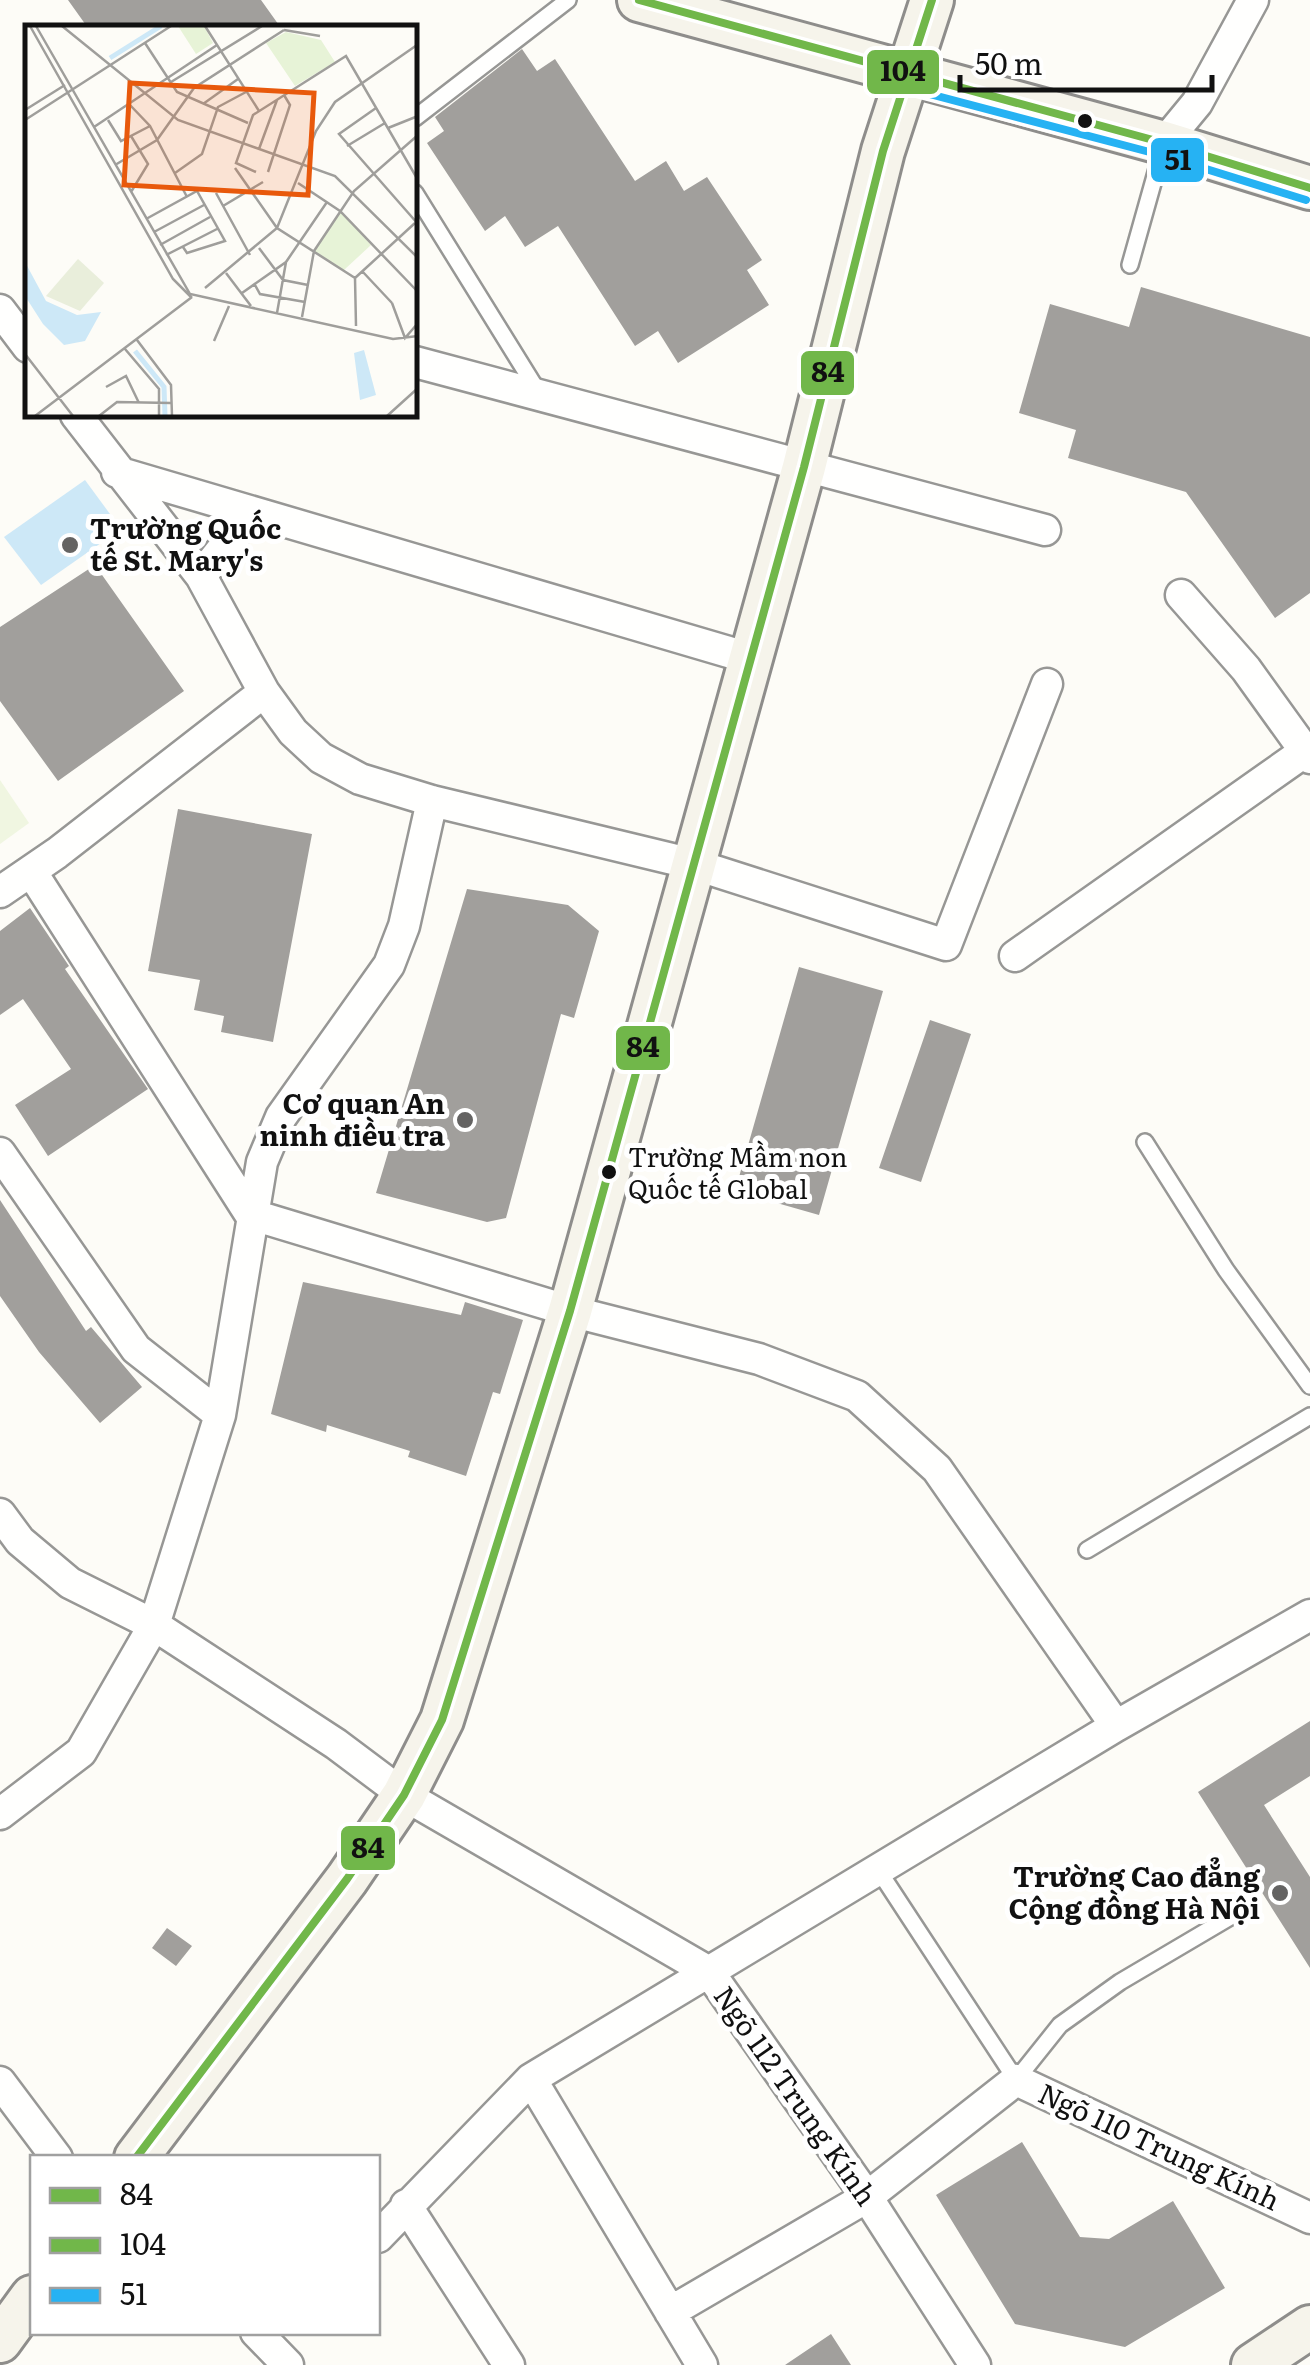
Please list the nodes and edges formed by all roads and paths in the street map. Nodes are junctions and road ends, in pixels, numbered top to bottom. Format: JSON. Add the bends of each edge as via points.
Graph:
{"nodes":[{"id":1,"x":568,"y":0,"type":"edge"},
{"id":2,"x":639,"y":0,"type":"edge"},
{"id":3,"x":932,"y":0,"type":"edge"},
{"id":4,"x":1254,"y":0,"type":"edge"},
{"id":5,"x":906,"y":75,"type":"junction"},
{"id":6,"x":418,"y":116,"type":"edge"},
{"id":7,"x":1164,"y":142,"type":"junction"},
{"id":8,"x":1310,"y":188,"type":"edge"},
{"id":9,"x":418,"y":198,"type":"edge"},
{"id":10,"x":1130,"y":266,"type":"dead end"},
{"id":11,"x":0,"y":310,"type":"edge"},
{"id":12,"x":25,"y":343,"type":"edge"},
{"id":13,"x":418,"y":363,"type":"edge"},
{"id":14,"x":541,"y":396,"type":"junction"},
{"id":15,"x":78,"y":418,"type":"edge"},
{"id":16,"x":804,"y":467,"type":"junction"},
{"id":17,"x":116,"y":472,"type":"junction"},
{"id":18,"x":250,"y":513,"type":"junction"},
{"id":19,"x":1044,"y":530,"type":"dead end"},
{"id":20,"x":201,"y":576,"type":"junction"},
{"id":21,"x":1182,"y":595,"type":"dead end"},
{"id":22,"x":748,"y":658,"type":"junction"},
{"id":23,"x":1047,"y":684,"type":"dead end"},
{"id":24,"x":264,"y":692,"type":"junction"},
{"id":25,"x":1309,"y":752,"type":"edge"},
{"id":26,"x":432,"y":801,"type":"junction"},
{"id":27,"x":693,"y":864,"type":"junction"},
{"id":28,"x":31,"y":870,"type":"junction"},
{"id":29,"x":0,"y":892,"type":"edge"},
{"id":30,"x":1015,"y":956,"type":"dead end"},
{"id":31,"x":1145,"y":1142,"type":"dead end"},
{"id":32,"x":0,"y":1153,"type":"edge"},
{"id":33,"x":250,"y":1214,"type":"junction"},
{"id":34,"x":570,"y":1311,"type":"junction"},
{"id":35,"x":1310,"y":1386,"type":"edge"},
{"id":36,"x":220,"y":1415,"type":"junction"},
{"id":37,"x":1310,"y":1416,"type":"edge"},
{"id":38,"x":0,"y":1514,"type":"edge"},
{"id":39,"x":1087,"y":1550,"type":"dead end"},
{"id":40,"x":1310,"y":1616,"type":"edge"},
{"id":41,"x":154,"y":1625,"type":"junction"},
{"id":42,"x":1116,"y":1726,"type":"junction"},
{"id":43,"x":404,"y":1794,"type":"junction"},
{"id":44,"x":0,"y":1814,"type":"edge"},
{"id":45,"x":877,"y":1868,"type":"junction"},
{"id":46,"x":1237,"y":1913,"type":"dead end"},
{"id":47,"x":708,"y":1972,"type":"junction"},
{"id":48,"x":532,"y":2079,"type":"junction"},
{"id":49,"x":1016,"y":2080,"type":"junction"},
{"id":50,"x":0,"y":2082,"type":"edge"},
{"id":51,"x":55,"y":2155,"type":"edge"},
{"id":52,"x":138,"y":2155,"type":"edge"},
{"id":53,"x":867,"y":2197,"type":"junction"},
{"id":54,"x":406,"y":2204,"type":"junction"},
{"id":55,"x":1310,"y":2218,"type":"edge"},
{"id":56,"x":380,"y":2235,"type":"edge"},
{"id":57,"x":30,"y":2300,"type":"edge"},
{"id":58,"x":670,"y":2312,"type":"junction"},
{"id":59,"x":1310,"y":2328,"type":"edge"},
{"id":60,"x":0,"y":2342,"type":"edge"},
{"id":61,"x":509,"y":2365,"type":"edge"},
{"id":62,"x":702,"y":2365,"type":"edge"},
{"id":63,"x":975,"y":2365,"type":"edge"},
{"id":64,"x":1253,"y":2365,"type":"edge"}],
"edges":[{"from":1,"to":6,"type":"lane"},
{"from":2,"to":5,"type":"street"},
{"from":3,"to":5,"type":"street"},
{"from":4,"to":7,"type":"street","via":[[1197,103]]},
{"from":5,"to":7,"type":"street"},
{"from":5,"to":16,"type":"street"},
{"from":7,"to":8,"type":"street"},
{"from":7,"to":10,"type":"lane"},
{"from":9,"to":14,"type":"lane"},
{"from":11,"to":12,"type":"street"},
{"from":13,"to":14,"type":"street"},
{"from":14,"to":16,"type":"street"},
{"from":15,"to":17,"type":"street"},
{"from":16,"to":19,"type":"street"},
{"from":16,"to":22,"type":"street"},
{"from":17,"to":18,"type":"street"},
{"from":17,"to":20,"type":"street"},
{"from":18,"to":20,"type":"street"},
{"from":18,"to":22,"type":"street"},
{"from":20,"to":24,"type":"street"},
{"from":21,"to":25,"type":"street"},
{"from":22,"to":27,"type":"street"},
{"from":23,"to":27,"type":"street","via":[[946,946]]},
{"from":24,"to":26,"type":"street","via":[[322,758],[360,779]]},
{"from":24,"to":28,"type":"street"},
{"from":25,"to":30,"type":"street"},
{"from":26,"to":27,"type":"street"},
{"from":26,"to":33,"type":"street","via":[[389,964],[281,1116]]},
{"from":27,"to":34,"type":"street"},
{"from":28,"to":29,"type":"street"},
{"from":28,"to":33,"type":"street"},
{"from":31,"to":35,"type":"lane"},
{"from":32,"to":36,"type":"street","via":[[136,1349]]},
{"from":33,"to":34,"type":"street"},
{"from":33,"to":36,"type":"street"},
{"from":34,"to":42,"type":"street","via":[[759,1358],[856,1396],[938,1469]]},
{"from":34,"to":43,"type":"street","via":[[442,1720]]},
{"from":36,"to":41,"type":"street"},
{"from":37,"to":39,"type":"lane"},
{"from":38,"to":41,"type":"street","name":"Ngõ 112 Trung Kính","via":[[20,1542],[70,1583]]},
{"from":40,"to":42,"type":"street"},
{"from":41,"to":43,"type":"street","name":"Ngõ 112 Trung Kính"},
{"from":41,"to":44,"type":"street","via":[[81,1752]]},
{"from":42,"to":45,"type":"street"},
{"from":43,"to":47,"type":"street","name":"Ngõ 112 Trung Kính"},
{"from":43,"to":52,"type":"street","via":[[347,1880]]},
{"from":45,"to":47,"type":"street"},
{"from":45,"to":49,"type":"lane"},
{"from":46,"to":49,"type":"lane","via":[[1060,2024]]},
{"from":47,"to":48,"type":"street"},
{"from":47,"to":53,"type":"street","name":"Ngõ 112 Trung Kính"},
{"from":48,"to":54,"type":"street"},
{"from":48,"to":58,"type":"street"},
{"from":49,"to":53,"type":"street","name":"Ngõ 110 Trung Kính"},
{"from":49,"to":55,"type":"street","name":"Ngõ 110 Trung Kính"},
{"from":50,"to":51,"type":"street"},
{"from":53,"to":58,"type":"street","name":"Ngõ 110 Trung Kính"},
{"from":53,"to":63,"type":"street","name":"Ngõ 112 Trung Kính"},
{"from":54,"to":56,"type":"street"},
{"from":54,"to":61,"type":"street"},
{"from":57,"to":60,"type":"street"},
{"from":58,"to":62,"type":"street"},
{"from":59,"to":64,"type":"street"}]}
